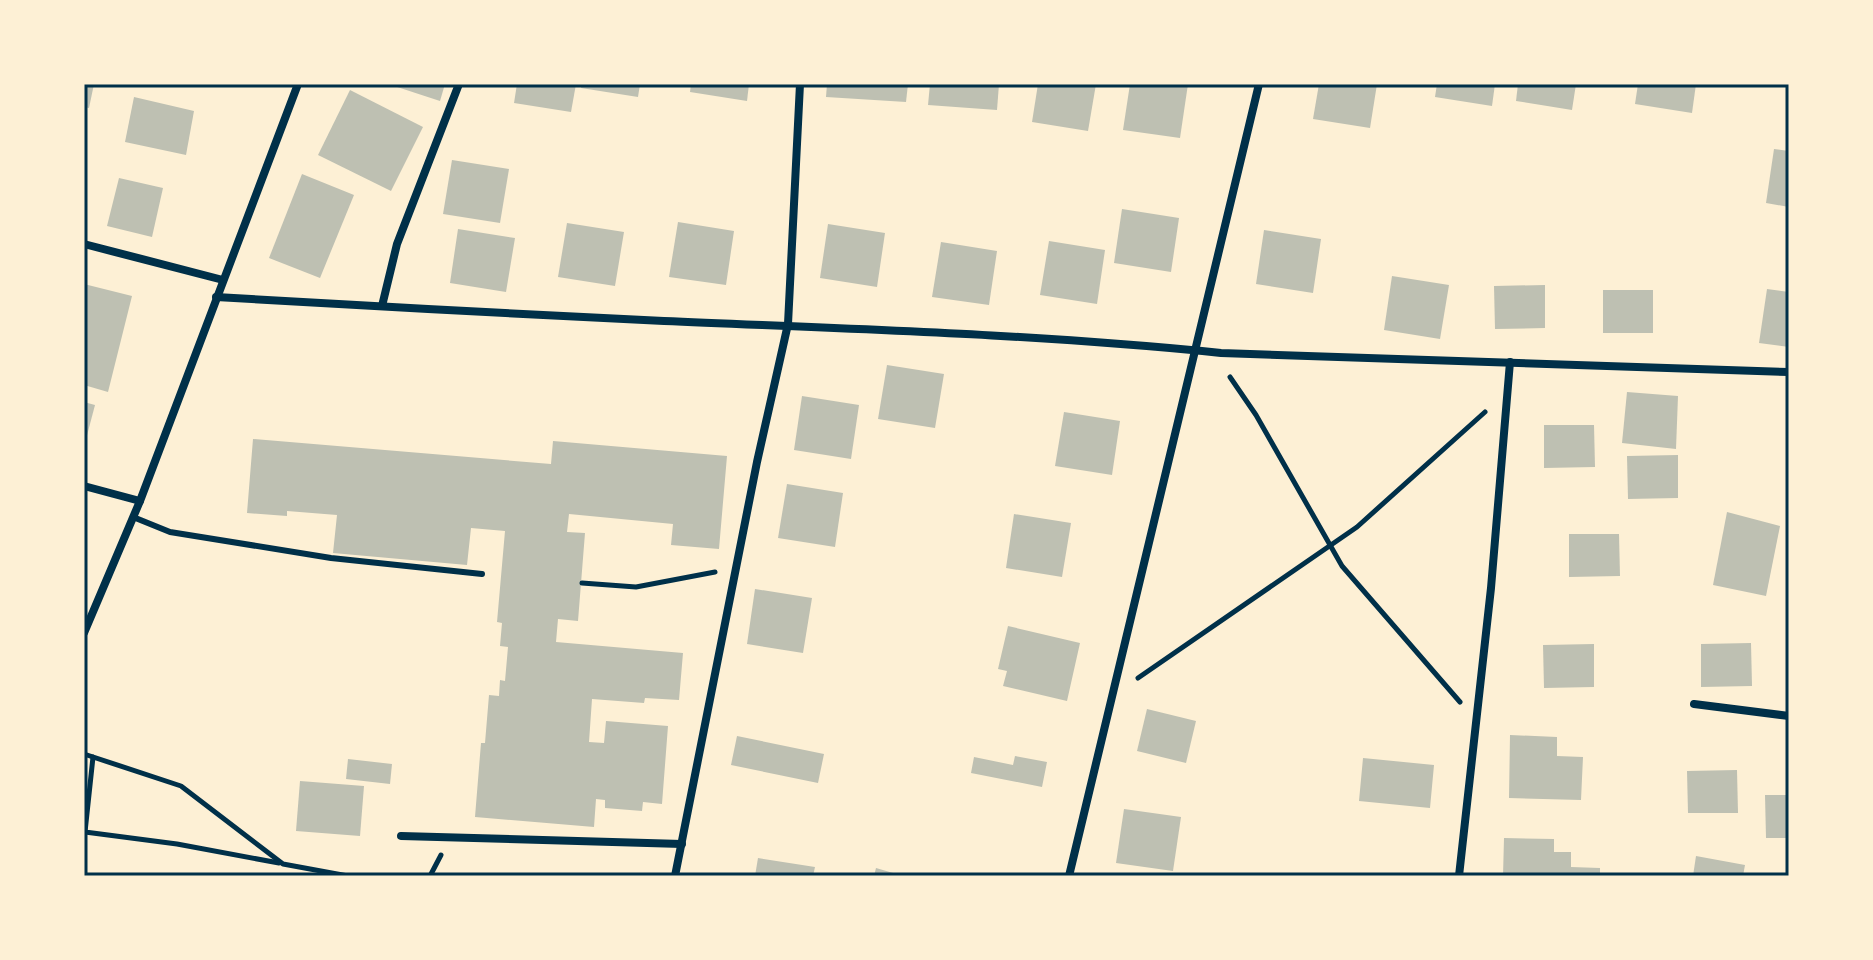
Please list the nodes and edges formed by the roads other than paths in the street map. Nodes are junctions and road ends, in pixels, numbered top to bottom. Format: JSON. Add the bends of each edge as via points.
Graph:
{"nodes":[{"id":1,"x":298,"y":84,"type":"edge"},
{"id":2,"x":459,"y":84,"type":"edge"},
{"id":3,"x":800,"y":84,"type":"edge"},
{"id":4,"x":1259,"y":84,"type":"edge"},
{"id":5,"x":84,"y":244,"type":"edge"},
{"id":6,"x":223,"y":280,"type":"junction"},
{"id":7,"x":216,"y":297,"type":"junction"},
{"id":8,"x":382,"y":306,"type":"junction"},
{"id":9,"x":788,"y":324,"type":"junction"},
{"id":10,"x":1196,"y":350,"type":"junction"},
{"id":11,"x":1510,"y":362,"type":"junction"},
{"id":12,"x":1789,"y":372,"type":"edge"},
{"id":13,"x":84,"y":486,"type":"edge"},
{"id":14,"x":140,"y":501,"type":"junction"},
{"id":15,"x":133,"y":517,"type":"junction"},
{"id":16,"x":482,"y":574,"type":"dead end"},
{"id":17,"x":84,"y":633,"type":"edge"},
{"id":18,"x":1694,"y":704,"type":"dead end"},
{"id":19,"x":1789,"y":716,"type":"edge"},
{"id":20,"x":401,"y":836,"type":"dead end"},
{"id":21,"x":682,"y":844,"type":"junction"},
{"id":22,"x":675,"y":876,"type":"edge"},
{"id":23,"x":1069,"y":876,"type":"edge"},
{"id":24,"x":1459,"y":876,"type":"edge"}],
"edges":[{"from":1,"to":6,"type":"street"},
{"from":2,"to":8,"type":"street","via":[[397,244]]},
{"from":3,"to":9,"type":"street"},
{"from":4,"to":10,"type":"street"},
{"from":5,"to":6,"type":"street"},
{"from":6,"to":7,"type":"street"},
{"from":7,"to":8,"type":"street"},
{"from":7,"to":14,"type":"street"},
{"from":8,"to":9,"type":"street"},
{"from":9,"to":10,"type":"street"},
{"from":9,"to":21,"type":"street"},
{"from":10,"to":11,"type":"street"},
{"from":10,"to":23,"type":"street"},
{"from":11,"to":12,"type":"street"},
{"from":11,"to":24,"type":"street"},
{"from":13,"to":14,"type":"street"},
{"from":14,"to":15,"type":"street"},
{"from":15,"to":16,"type":"lane","via":[[199,537]]},
{"from":15,"to":17,"type":"street"},
{"from":18,"to":19,"type":"street"},
{"from":20,"to":21,"type":"street"},
{"from":21,"to":22,"type":"street"}]}
